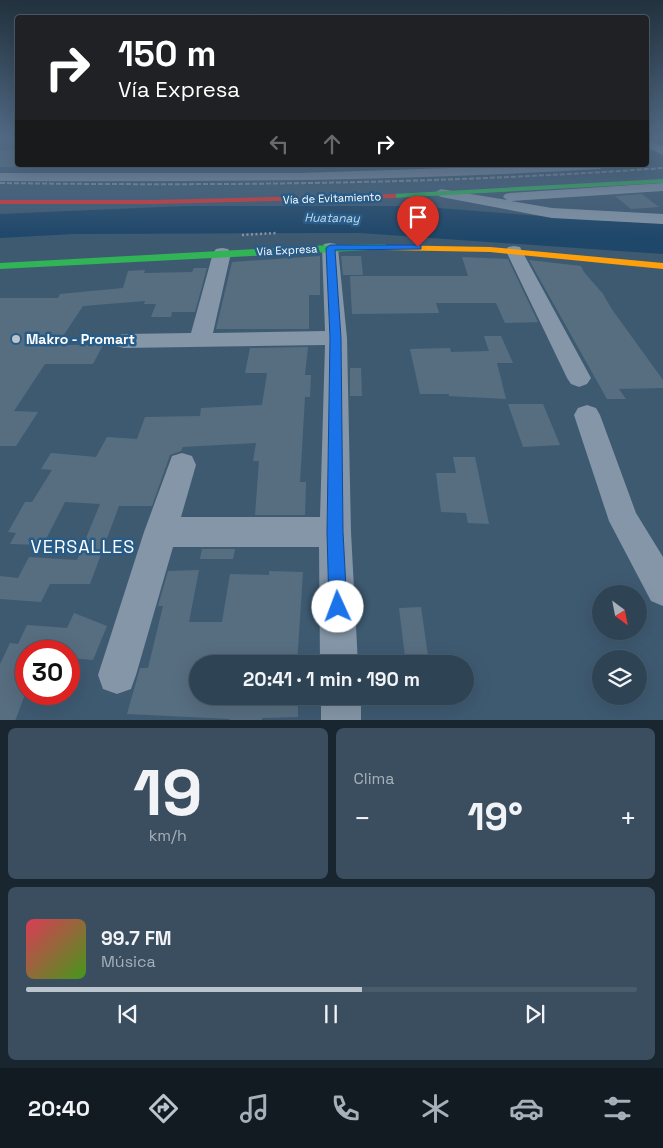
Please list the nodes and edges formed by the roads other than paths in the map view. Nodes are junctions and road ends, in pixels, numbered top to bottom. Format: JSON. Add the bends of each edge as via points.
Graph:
{"nodes":[{"id":1,"x":272,"y":171,"type":"edge"},
{"id":2,"x":522,"y":171,"type":"edge"},
{"id":3,"x":663,"y":174,"type":"edge"},
{"id":4,"x":0,"y":177,"type":"edge"},
{"id":5,"x":271,"y":177,"type":"junction"},
{"id":6,"x":663,"y":181,"type":"edge"},
{"id":7,"x":663,"y":187,"type":"edge"},
{"id":8,"x":588,"y":189,"type":"junction"},
{"id":9,"x":441,"y":193,"type":"junction"},
{"id":10,"x":0,"y":195,"type":"edge"},
{"id":11,"x":474,"y":198,"type":"junction"},
{"id":12,"x":0,"y":202,"type":"edge"},
{"id":13,"x":98,"y":203,"type":"junction"},
{"id":14,"x":0,"y":209,"type":"edge"},
{"id":15,"x":663,"y":219,"type":"edge"},
{"id":16,"x":330,"y":248,"type":"junction"},
{"id":17,"x":514,"y":251,"type":"junction"},
{"id":18,"x":222,"y":253,"type":"junction"},
{"id":19,"x":0,"y":257,"type":"edge"},
{"id":20,"x":663,"y":257,"type":"edge"},
{"id":21,"x":0,"y":266,"type":"edge"},
{"id":22,"x":663,"y":266,"type":"edge"},
{"id":23,"x":336,"y":338,"type":"junction"},
{"id":24,"x":124,"y":341,"type":"dead end"},
{"id":25,"x":200,"y":341,"type":"junction"},
{"id":26,"x":579,"y":378,"type":"dead end"},
{"id":27,"x":587,"y":415,"type":"dead end"},
{"id":28,"x":182,"y":465,"type":"dead end"},
{"id":29,"x":160,"y":532,"type":"junction"},
{"id":30,"x":335,"y":532,"type":"junction"},
{"id":31,"x":663,"y":590,"type":"edge"},
{"id":32,"x":340,"y":655,"type":"edge"},
{"id":33,"x":117,"y":674,"type":"dead end"},
{"id":34,"x":340,"y":705,"type":"edge"},
{"id":35,"x":341,"y":720,"type":"edge"}],
"edges":[{"from":1,"to":5,"type":"street"},
{"from":2,"to":5,"type":"street"},
{"from":3,"to":10,"type":"main road","name":"Vía de Evitamiento","via":[[416,189]]},
{"from":4,"to":5,"type":"street"},
{"from":6,"to":8,"type":"main road","name":"Vía de Evitamiento"},
{"from":7,"to":8,"type":"street"},
{"from":8,"to":9,"type":"main road","name":"Vía de Evitamiento"},
{"from":8,"to":11,"type":"street"},
{"from":9,"to":11,"type":"street"},
{"from":9,"to":13,"type":"main road","name":"Vía de Evitamiento"},
{"from":11,"to":15,"type":"street","via":[[552,213]]},
{"from":12,"to":13,"type":"main road","name":"Vía de Evitamiento"},
{"from":13,"to":14,"type":"main road"},
{"from":16,"to":17,"type":"main road","name":"Vía Expresa"},
{"from":16,"to":18,"type":"main road","name":"Vía Expresa"},
{"from":16,"to":23,"type":"street"},
{"from":17,"to":22,"type":"main road","name":"Vía Expresa"},
{"from":17,"to":26,"type":"street"},
{"from":18,"to":21,"type":"main road","name":"Vía Expresa"},
{"from":18,"to":25,"type":"street"},
{"from":19,"to":20,"type":"main road","name":"Vía Expresa","via":[[213,244],[394,238],[522,243]]},
{"from":23,"to":25,"type":"street"},
{"from":23,"to":30,"type":"street"},
{"from":24,"to":25,"type":"street"},
{"from":27,"to":31,"type":"street","via":[[624,521]]},
{"from":28,"to":29,"type":"street"},
{"from":29,"to":30,"type":"street"},
{"from":29,"to":33,"type":"street"},
{"from":30,"to":32,"type":"street"},
{"from":34,"to":35,"type":"street"}]}
